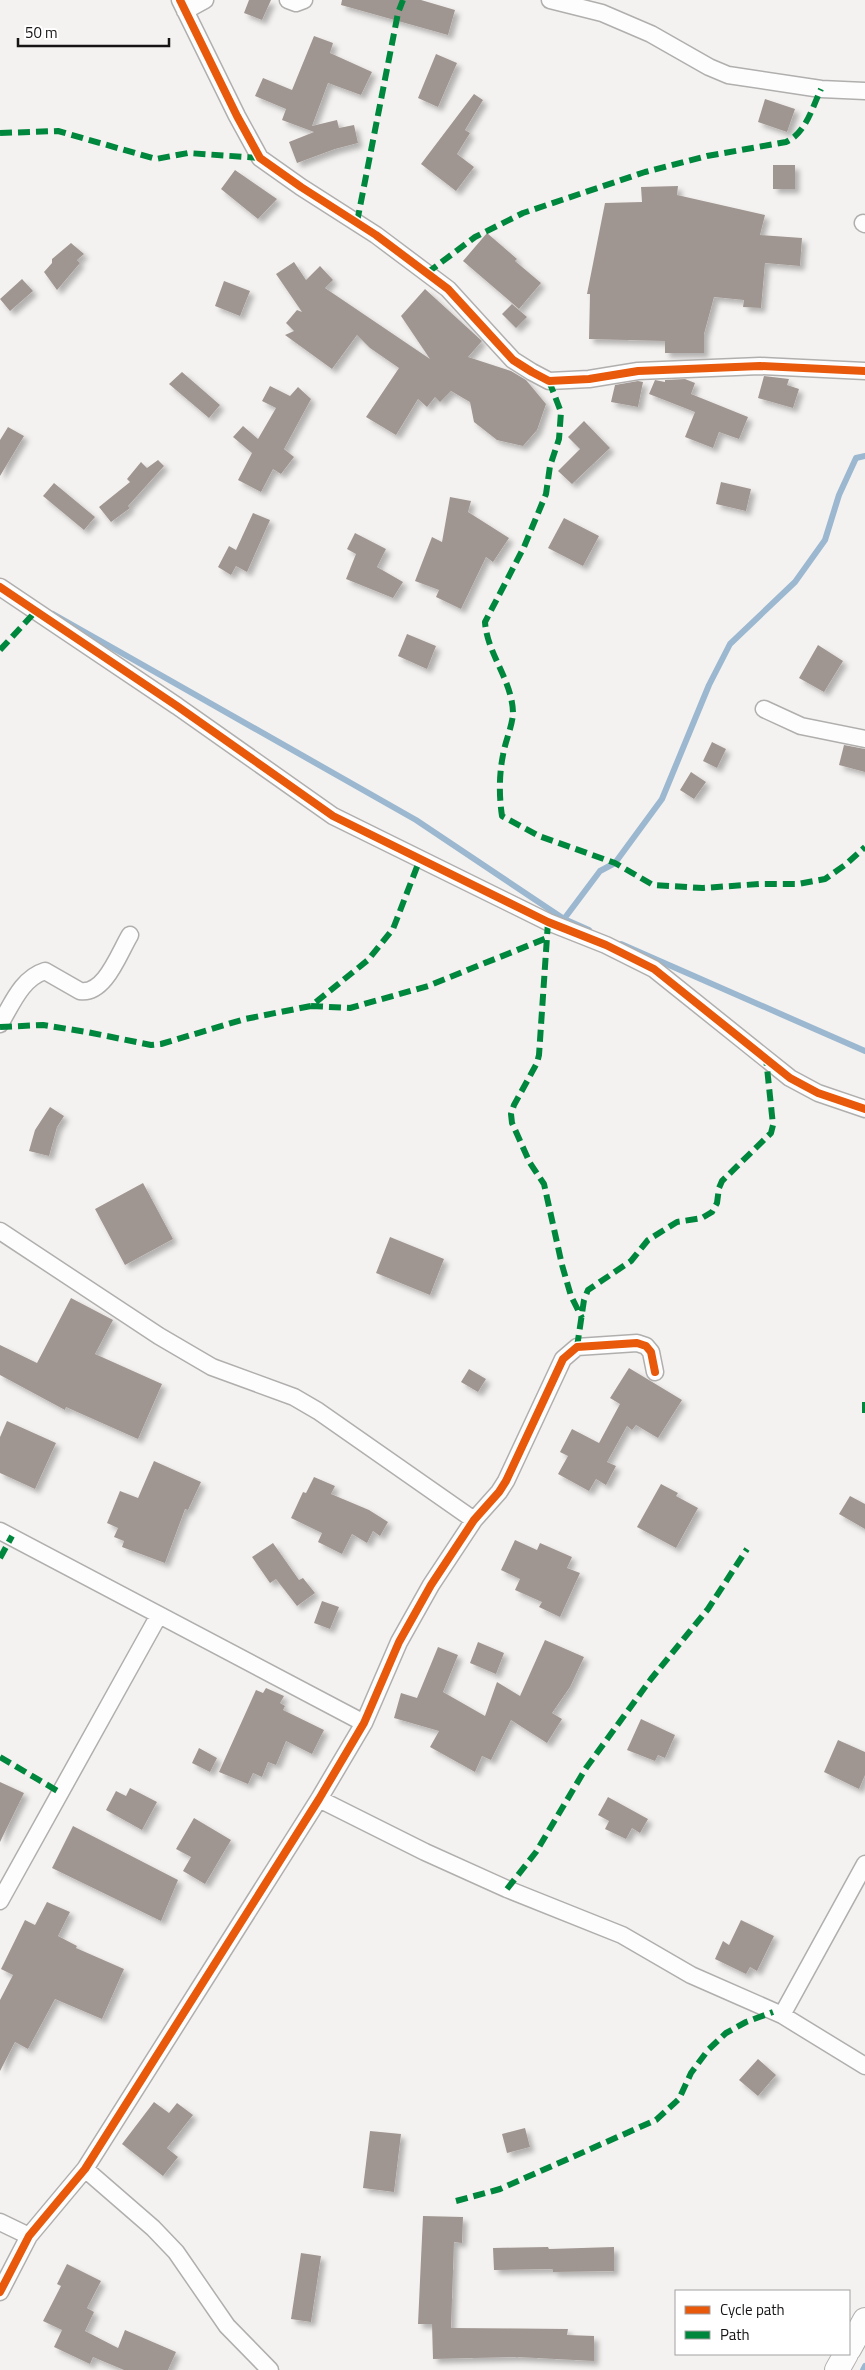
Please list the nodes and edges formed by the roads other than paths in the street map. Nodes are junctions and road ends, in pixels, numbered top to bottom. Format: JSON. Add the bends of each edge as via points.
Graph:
{"nodes":[{"id":1,"x":205,"y":0,"type":"edge"},
{"id":2,"x":288,"y":0,"type":"edge"},
{"id":3,"x":304,"y":0,"type":"edge"},
{"id":4,"x":550,"y":0,"type":"edge"},
{"id":5,"x":183,"y":6,"type":"edge"},
{"id":6,"x":602,"y":6,"type":"edge"},
{"id":7,"x":865,"y":91,"type":"edge"},
{"id":8,"x":865,"y":372,"type":"edge"},
{"id":9,"x":0,"y":587,"type":"edge"},
{"id":10,"x":764,"y":709,"type":"dead end"},
{"id":11,"x":865,"y":739,"type":"edge"},
{"id":12,"x":130,"y":935,"type":"dead end"},
{"id":13,"x":0,"y":1024,"type":"edge"},
{"id":14,"x":865,"y":1109,"type":"edge"},
{"id":15,"x":0,"y":1231,"type":"edge"},
{"id":16,"x":655,"y":1372,"type":"dead end"},
{"id":17,"x":474,"y":1520,"type":"junction"},
{"id":18,"x":0,"y":1531,"type":"edge"},
{"id":19,"x":159,"y":1615,"type":"junction"},
{"id":20,"x":364,"y":1723,"type":"junction"},
{"id":21,"x":319,"y":1799,"type":"junction"},
{"id":22,"x":865,"y":1864,"type":"edge"},
{"id":23,"x":0,"y":1901,"type":"edge"},
{"id":24,"x":782,"y":2016,"type":"junction"},
{"id":25,"x":865,"y":2066,"type":"edge"},
{"id":26,"x":85,"y":2169,"type":"junction"},
{"id":27,"x":0,"y":2222,"type":"edge"},
{"id":28,"x":29,"y":2236,"type":"junction"},
{"id":29,"x":0,"y":2292,"type":"edge"},
{"id":30,"x":865,"y":2320,"type":"edge"},
{"id":31,"x":850,"y":2347,"type":"edge"},
{"id":32,"x":845,"y":2355,"type":"edge"},
{"id":33,"x":270,"y":2370,"type":"edge"},
{"id":34,"x":837,"y":2370,"type":"edge"}],
"edges":[{"from":1,"to":5,"type":"street"},
{"from":2,"to":3,"type":"street","via":[[296,3]]},
{"from":4,"to":6,"type":"street"},
{"from":5,"to":8,"type":"street","via":[[260,158],[376,235],[448,289],[513,360],[532,372],[549,381],[638,371],[741,366]]},
{"from":6,"to":7,"type":"street","via":[[728,75],[821,90]]},
{"from":9,"to":14,"type":"street","via":[[333,816],[548,922],[654,969],[790,1078],[818,1093]]},
{"from":10,"to":11,"type":"street","via":[[801,726]]},
{"from":12,"to":13,"type":"street","via":[[101,986],[80,991],[46,971],[36,974],[20,990]]},
{"from":15,"to":17,"type":"street","via":[[158,1336],[212,1367],[294,1397],[318,1411]]},
{"from":16,"to":17,"type":"street","via":[[651,1352],[637,1343],[577,1347],[568,1352],[557,1368],[506,1481]]},
{"from":17,"to":20,"type":"street","via":[[399,1642]]},
{"from":18,"to":19,"type":"street"},
{"from":19,"to":20,"type":"street"},
{"from":19,"to":23,"type":"street"},
{"from":20,"to":21,"type":"street"},
{"from":21,"to":24,"type":"street","via":[[507,1889],[622,1935],[691,1975]]},
{"from":21,"to":26,"type":"street"},
{"from":22,"to":24,"type":"street"},
{"from":24,"to":25,"type":"street"},
{"from":26,"to":28,"type":"street"},
{"from":26,"to":33,"type":"street","via":[[176,2252],[227,2326]]},
{"from":27,"to":28,"type":"street"},
{"from":28,"to":29,"type":"street"},
{"from":30,"to":31,"type":"main road"},
{"from":32,"to":34,"type":"main road"}]}
